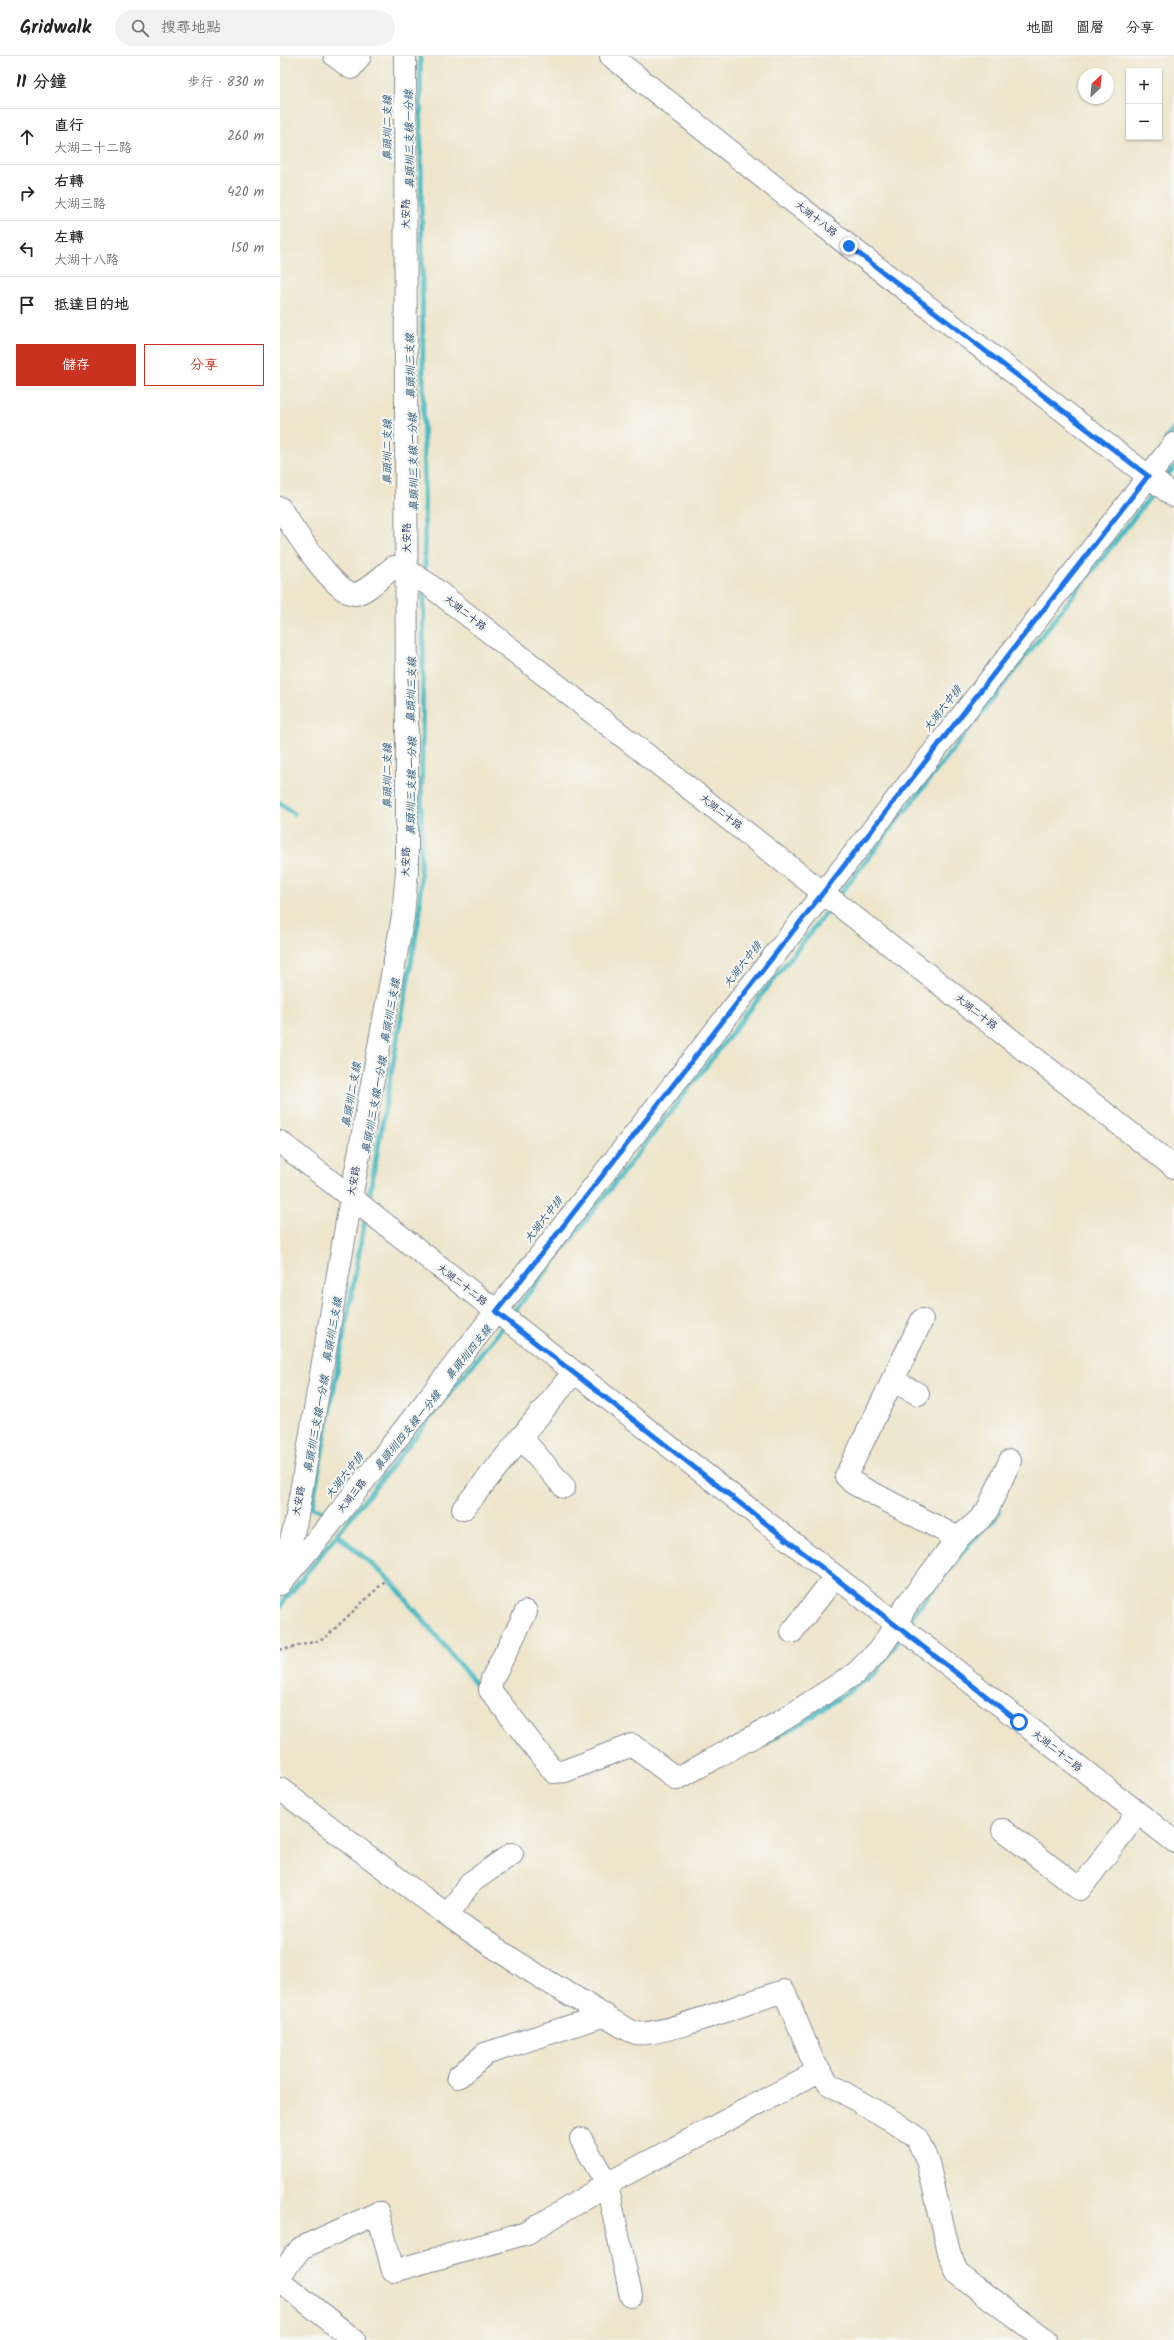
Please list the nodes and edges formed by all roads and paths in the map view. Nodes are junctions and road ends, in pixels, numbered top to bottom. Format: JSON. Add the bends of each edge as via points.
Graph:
{"nodes":[{"id":1,"x":335,"y":56,"type":"edge"},
{"id":2,"x":360,"y":56,"type":"edge"},
{"id":3,"x":405,"y":56,"type":"edge"},
{"id":4,"x":611,"y":56,"type":"edge"},
{"id":5,"x":1174,"y":444,"type":"edge"},
{"id":6,"x":1148,"y":476,"type":"junction"},
{"id":7,"x":1174,"y":496,"type":"edge"},
{"id":8,"x":280,"y":508,"type":"edge"},
{"id":9,"x":407,"y":570,"type":"junction"},
{"id":10,"x":823,"y":891,"type":"junction"},
{"id":11,"x":280,"y":1142,"type":"edge"},
{"id":12,"x":1174,"y":1167,"type":"edge"},
{"id":13,"x":351,"y":1198,"type":"junction"},
{"id":14,"x":496,"y":1312,"type":"junction"},
{"id":15,"x":922,"y":1320,"type":"dead end"},
{"id":16,"x":574,"y":1372,"type":"junction"},
{"id":17,"x":892,"y":1380,"type":"junction"},
{"id":18,"x":918,"y":1394,"type":"dead end"},
{"id":19,"x":521,"y":1437,"type":"junction"},
{"id":20,"x":1010,"y":1461,"type":"dead end"},
{"id":21,"x":564,"y":1488,"type":"dead end"},
{"id":22,"x":463,"y":1509,"type":"dead end"},
{"id":23,"x":958,"y":1538,"type":"junction"},
{"id":24,"x":835,"y":1577,"type":"junction"},
{"id":25,"x":386,"y":1580,"type":"dead end"},
{"id":26,"x":281,"y":1583,"type":"edge"},
{"id":27,"x":526,"y":1612,"type":"dead end"},
{"id":28,"x":896,"y":1625,"type":"junction"},
{"id":29,"x":792,"y":1632,"type":"dead end"},
{"id":30,"x":280,"y":1649,"type":"edge"},
{"id":31,"x":280,"y":1789,"type":"edge"},
{"id":32,"x":1138,"y":1813,"type":"junction"},
{"id":33,"x":1003,"y":1830,"type":"dead end"},
{"id":34,"x":1174,"y":1841,"type":"edge"},
{"id":35,"x":512,"y":1854,"type":"dead end"},
{"id":36,"x":448,"y":1915,"type":"junction"},
{"id":37,"x":605,"y":2015,"type":"junction"},
{"id":38,"x":819,"y":2071,"type":"junction"},
{"id":39,"x":458,"y":2077,"type":"dead end"},
{"id":40,"x":582,"y":2139,"type":"dead end"},
{"id":41,"x":607,"y":2184,"type":"junction"},
{"id":42,"x":280,"y":2275,"type":"edge"},
{"id":43,"x":280,"y":2281,"type":"edge"},
{"id":44,"x":631,"y":2296,"type":"dead end"},
{"id":45,"x":354,"y":2340,"type":"edge"},
{"id":46,"x":1046,"y":2340,"type":"edge"}],
"edges":[{"from":1,"to":2,"type":"street","via":[[351,68]]},
{"from":3,"to":9,"type":"street","name":"大安路"},
{"from":4,"to":6,"type":"street","name":"大湖十八路","via":[[849,246]]},
{"from":5,"to":6,"type":"street","name":"大湖三路"},
{"from":6,"to":7,"type":"street","name":"大湖十八路"},
{"from":6,"to":10,"type":"street","name":"大湖三路"},
{"from":8,"to":9,"type":"street","via":[[310,553],[343,591],[353,594],[363,592],[394,567]]},
{"from":9,"to":10,"type":"street","name":"大湖二十路"},
{"from":9,"to":13,"type":"street","name":"大安路","via":[[407,871],[403,916]]},
{"from":10,"to":12,"type":"street","name":"大湖二十路"},
{"from":10,"to":14,"type":"street","name":"大湖三路"},
{"from":11,"to":13,"type":"street","name":"大湖二十二路"},
{"from":13,"to":14,"type":"street","name":"大湖二十二路"},
{"from":13,"to":26,"type":"street","name":"大安路","via":[[296,1520]]},
{"from":14,"to":16,"type":"street","name":"大湖二十二路"},
{"from":14,"to":26,"type":"street","name":"大湖三路"},
{"from":15,"to":17,"type":"street"},
{"from":16,"to":19,"type":"street"},
{"from":16,"to":24,"type":"street","name":"大湖二十二路"},
{"from":17,"to":18,"type":"street"},
{"from":17,"to":23,"type":"street","via":[[846,1476],[853,1483]]},
{"from":19,"to":21,"type":"street"},
{"from":19,"to":22,"type":"street"},
{"from":20,"to":23,"type":"street","via":[[987,1510]]},
{"from":23,"to":28,"type":"street","via":[[905,1607]]},
{"from":24,"to":28,"type":"street","name":"大湖二十二路"},
{"from":24,"to":29,"type":"street"},
{"from":25,"to":30,"type":"path","via":[[324,1638]]},
{"from":27,"to":28,"type":"street","via":[[492,1680],[490,1690],[554,1772],[565,1771],[632,1744],[677,1779],[783,1720],[856,1673],[878,1651]]},
{"from":28,"to":32,"type":"street","name":"大湖二十二路"},
{"from":31,"to":36,"type":"street"},
{"from":32,"to":33,"type":"street","via":[[1080,1889]]},
{"from":32,"to":34,"type":"street","name":"大湖二十二路"},
{"from":35,"to":36,"type":"street","via":[[470,1883]]},
{"from":36,"to":37,"type":"street","via":[[537,1976]]},
{"from":37,"to":38,"type":"street","via":[[636,2033],[656,2031],[784,1991]]},
{"from":37,"to":39,"type":"street","via":[[485,2054]]},
{"from":38,"to":41,"type":"street"},
{"from":38,"to":46,"type":"street","via":[[829,2084],[917,2138],[928,2163],[949,2252],[957,2273]]},
{"from":40,"to":41,"type":"street"},
{"from":41,"to":42,"type":"street","via":[[527,2232],[394,2271],[378,2212],[301,2248]]},
{"from":41,"to":44,"type":"street"},
{"from":43,"to":45,"type":"street"}]}
